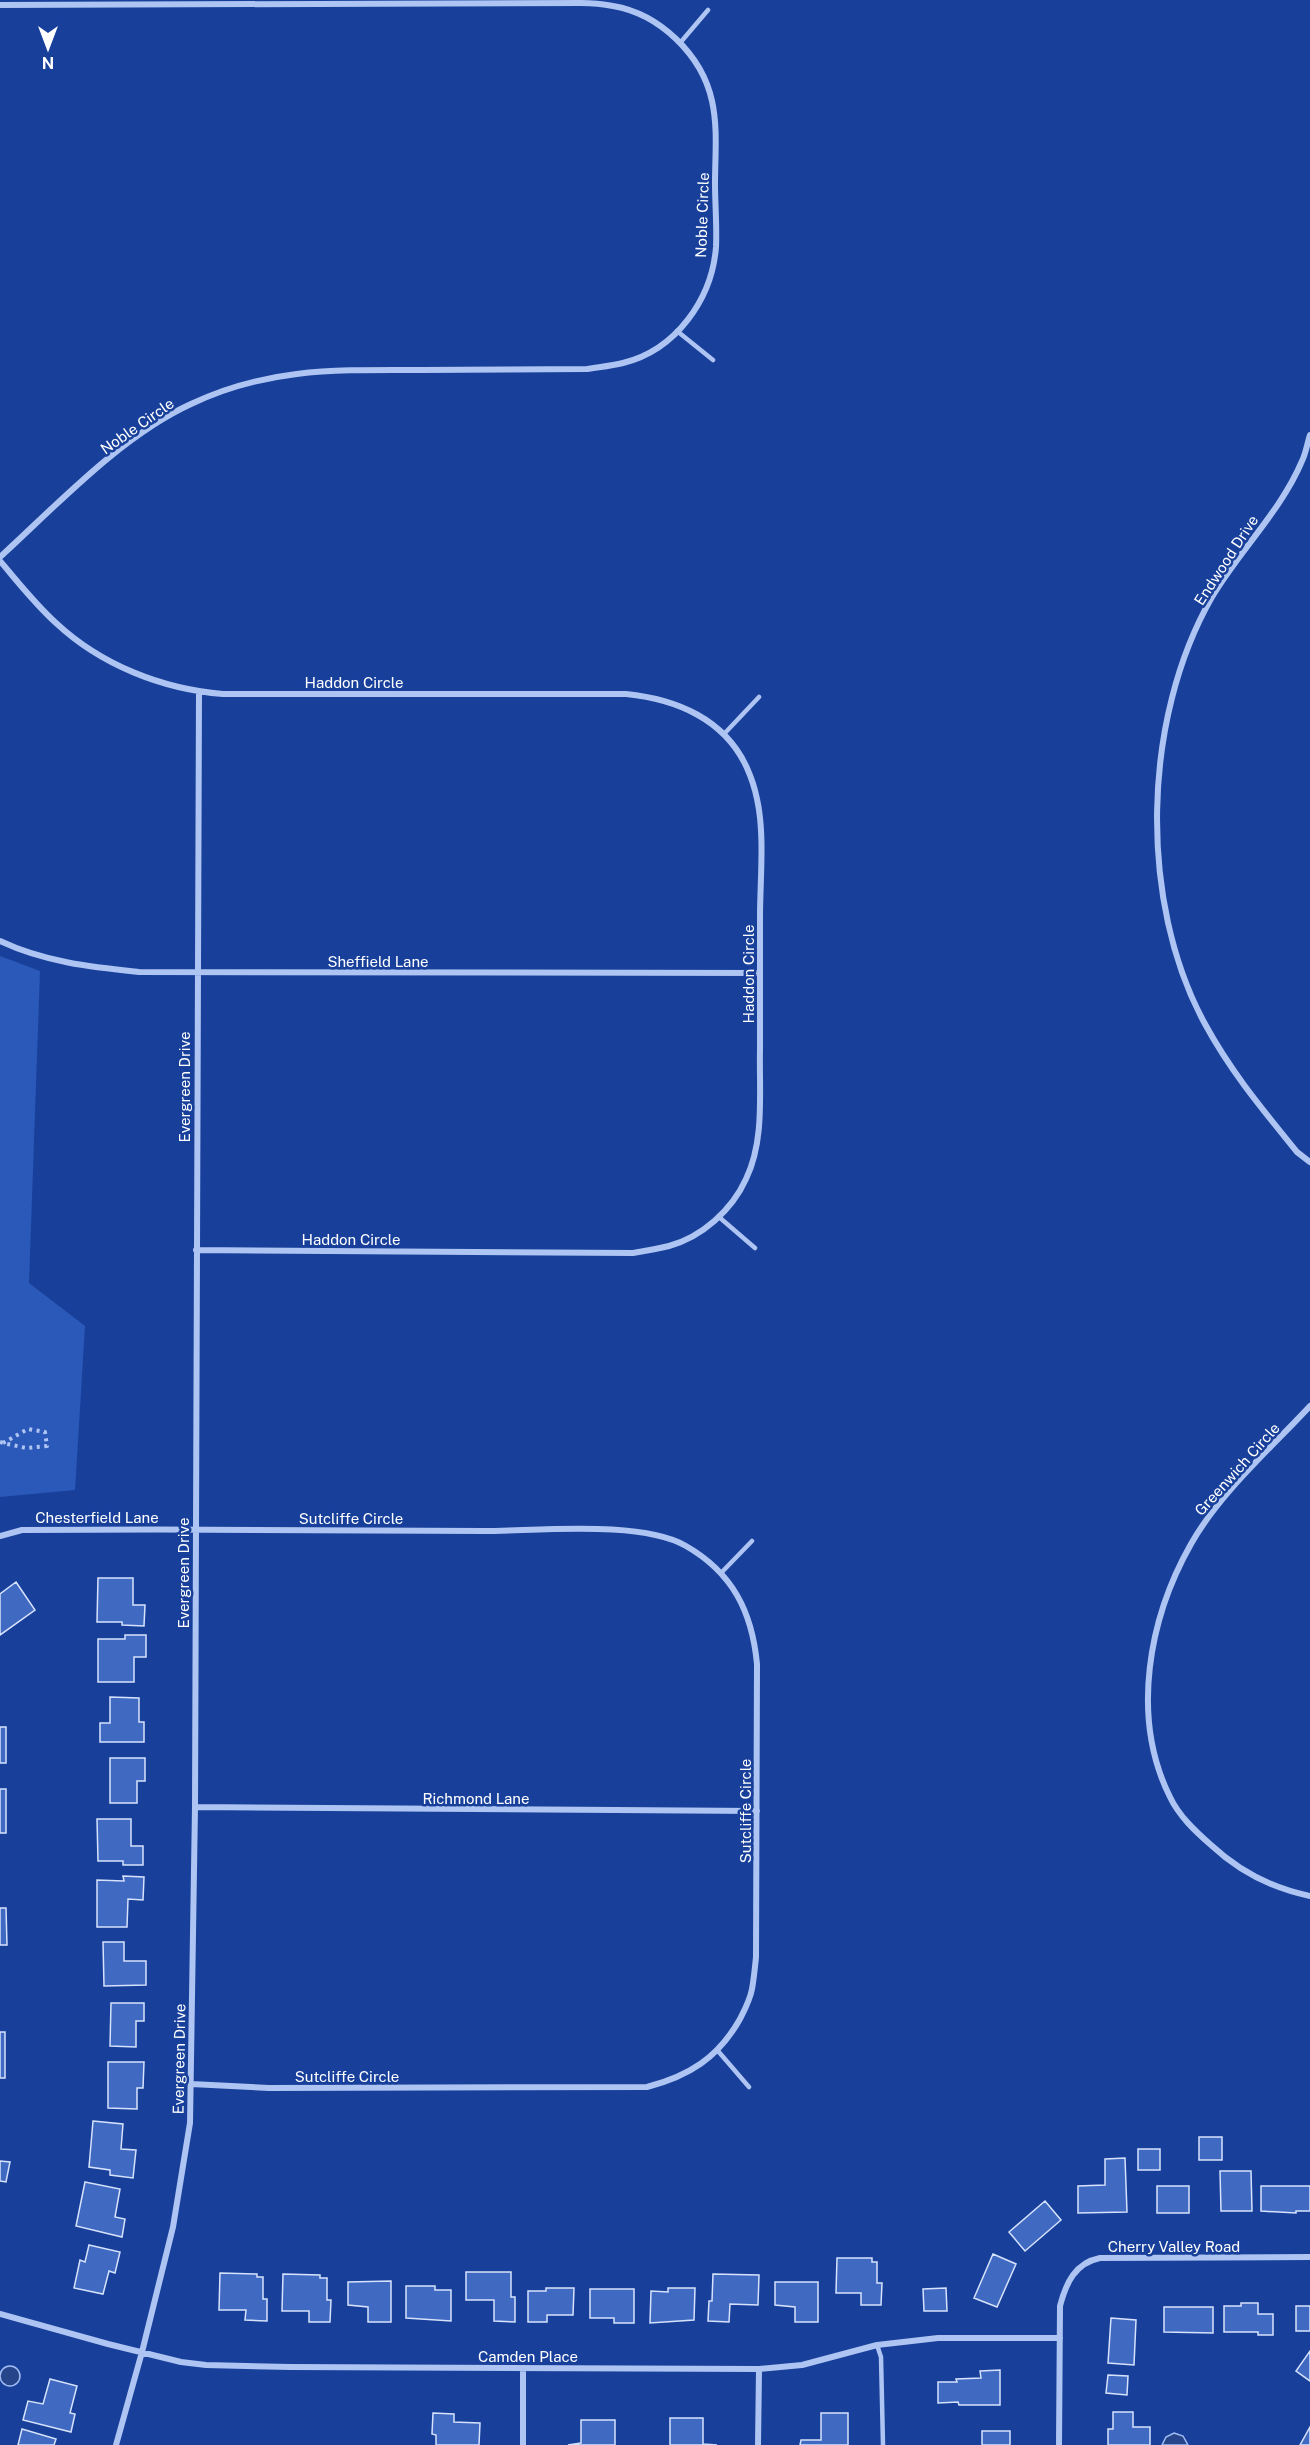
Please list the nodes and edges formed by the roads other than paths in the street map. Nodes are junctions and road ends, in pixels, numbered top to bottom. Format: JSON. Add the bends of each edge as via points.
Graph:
{"nodes":[{"id":1,"x":0,"y":5,"type":"edge"},
{"id":2,"x":708,"y":10,"type":"dead end"},
{"id":3,"x":680,"y":43,"type":"junction"},
{"id":4,"x":677,"y":331,"type":"junction"},
{"id":5,"x":713,"y":360,"type":"dead end"},
{"id":6,"x":1310,"y":435,"type":"edge"},
{"id":7,"x":0,"y":559,"type":"edge"},
{"id":8,"x":199,"y":692,"type":"junction"},
{"id":9,"x":759,"y":697,"type":"dead end"},
{"id":10,"x":724,"y":734,"type":"junction"},
{"id":11,"x":0,"y":941,"type":"edge"},
{"id":12,"x":197,"y":971,"type":"junction"},
{"id":13,"x":760,"y":973,"type":"junction"},
{"id":14,"x":1310,"y":1162,"type":"edge"},
{"id":15,"x":718,"y":1217,"type":"junction"},
{"id":16,"x":755,"y":1248,"type":"dead end"},
{"id":17,"x":196,"y":1251,"type":"junction"},
{"id":18,"x":1310,"y":1406,"type":"edge"},
{"id":19,"x":195,"y":1528,"type":"junction"},
{"id":20,"x":0,"y":1536,"type":"edge"},
{"id":21,"x":752,"y":1541,"type":"dead end"},
{"id":22,"x":721,"y":1573,"type":"junction"},
{"id":23,"x":195,"y":1807,"type":"junction"},
{"id":24,"x":757,"y":1811,"type":"junction"},
{"id":25,"x":1310,"y":1896,"type":"edge"},
{"id":26,"x":718,"y":2051,"type":"junction"},
{"id":27,"x":191,"y":2084,"type":"junction"},
{"id":28,"x":749,"y":2087,"type":"dead end"},
{"id":29,"x":1310,"y":2257,"type":"edge"},
{"id":30,"x":0,"y":2314,"type":"edge"},
{"id":31,"x":1060,"y":2338,"type":"junction"},
{"id":32,"x":878,"y":2345,"type":"junction"},
{"id":33,"x":142,"y":2352,"type":"junction"},
{"id":34,"x":523,"y":2368,"type":"junction"},
{"id":35,"x":759,"y":2369,"type":"junction"},
{"id":36,"x":116,"y":2445,"type":"edge"},
{"id":37,"x":523,"y":2445,"type":"edge"},
{"id":38,"x":758,"y":2445,"type":"edge"},
{"id":39,"x":884,"y":2445,"type":"edge"},
{"id":40,"x":1059,"y":2445,"type":"edge"}],
"edges":[{"from":1,"to":3,"type":"street","name":"Noble Circle","via":[[581,3],[628,10],[656,23]]},
{"from":2,"to":3,"type":"lane"},
{"from":3,"to":4,"type":"street","name":"Noble Circle","via":[[699,67],[712,100],[716,247],[704,296]]},
{"from":4,"to":5,"type":"lane"},
{"from":4,"to":7,"type":"street","name":"Noble Circle","via":[[638,358],[587,369],[320,370],[247,382],[190,404],[118,450]]},
{"from":6,"to":14,"type":"street","name":"Endwood Drive","via":[[1282,497],[1212,598],[1186,656],[1169,706],[1157,795],[1164,901],[1178,960],[1204,1022],[1233,1073],[1297,1152]]},
{"from":7,"to":8,"type":"street","name":"Haddon Circle","via":[[57,624],[96,653],[144,677]]},
{"from":8,"to":10,"type":"street","name":"Haddon Circle","via":[[654,696],[706,718]]},
{"from":8,"to":12,"type":"street","name":"Evergreen Drive"},
{"from":9,"to":10,"type":"lane"},
{"from":10,"to":13,"type":"street","name":"Haddon Circle","via":[[747,768],[757,798]]},
{"from":11,"to":12,"type":"street","name":"Sheffield Lane","via":[[36,955],[87,967],[139,972]]},
{"from":12,"to":13,"type":"street","name":"Sheffield Lane"},
{"from":12,"to":17,"type":"street","name":"Evergreen Drive"},
{"from":13,"to":15,"type":"street","name":"Haddon Circle","via":[[756,1151],[746,1179]]},
{"from":15,"to":16,"type":"lane"},
{"from":15,"to":17,"type":"street","name":"Haddon Circle","via":[[679,1243],[633,1253]]},
{"from":17,"to":19,"type":"street","name":"Evergreen Drive"},
{"from":18,"to":25,"type":"street","name":"Greenwich Circle","via":[[1210,1515],[1191,1544],[1158,1623],[1150,1659],[1148,1701],[1150,1733],[1160,1771],[1170,1798],[1191,1826],[1251,1877],[1284,1891]]},
{"from":19,"to":20,"type":"street","name":"Chesterfield Lane","via":[[22,1530]]},
{"from":19,"to":22,"type":"street","name":"Sutcliffe Circle","via":[[643,1532],[686,1546]]},
{"from":19,"to":23,"type":"street","name":"Evergreen Drive"},
{"from":21,"to":22,"type":"lane"},
{"from":22,"to":24,"type":"street","name":"Sutcliffe Circle","via":[[742,1602],[754,1640]]},
{"from":23,"to":24,"type":"street","name":"Richmond Lane"},
{"from":23,"to":27,"type":"street","name":"Evergreen Drive"},
{"from":24,"to":26,"type":"street","name":"Sutcliffe Circle","via":[[756,1957],[752,1990],[747,2006]]},
{"from":26,"to":27,"type":"street","name":"Sutcliffe Circle","via":[[668,2082],[638,2088],[280,2088]]},
{"from":26,"to":28,"type":"lane"},
{"from":27,"to":33,"type":"street","name":"Evergreen Drive","via":[[190,2123],[173,2227]]},
{"from":29,"to":31,"type":"street","name":"Cherry Valley Road","via":[[1087,2261],[1072,2275],[1064,2290]]},
{"from":30,"to":33,"type":"street","name":"Camden Place"},
{"from":31,"to":32,"type":"street","name":"Camden Place","via":[[938,2338]]},
{"from":31,"to":40,"type":"street","name":"Cherry Valley Road"},
{"from":32,"to":35,"type":"street","name":"Camden Place","via":[[802,2365]]},
{"from":32,"to":39,"type":"lane"},
{"from":33,"to":34,"type":"street","name":"Camden Place","via":[[206,2365]]},
{"from":33,"to":36,"type":"street","name":"Evergreen Drive"},
{"from":34,"to":35,"type":"street","name":"Camden Place"},
{"from":34,"to":37,"type":"street"},
{"from":35,"to":38,"type":"street"}]}
